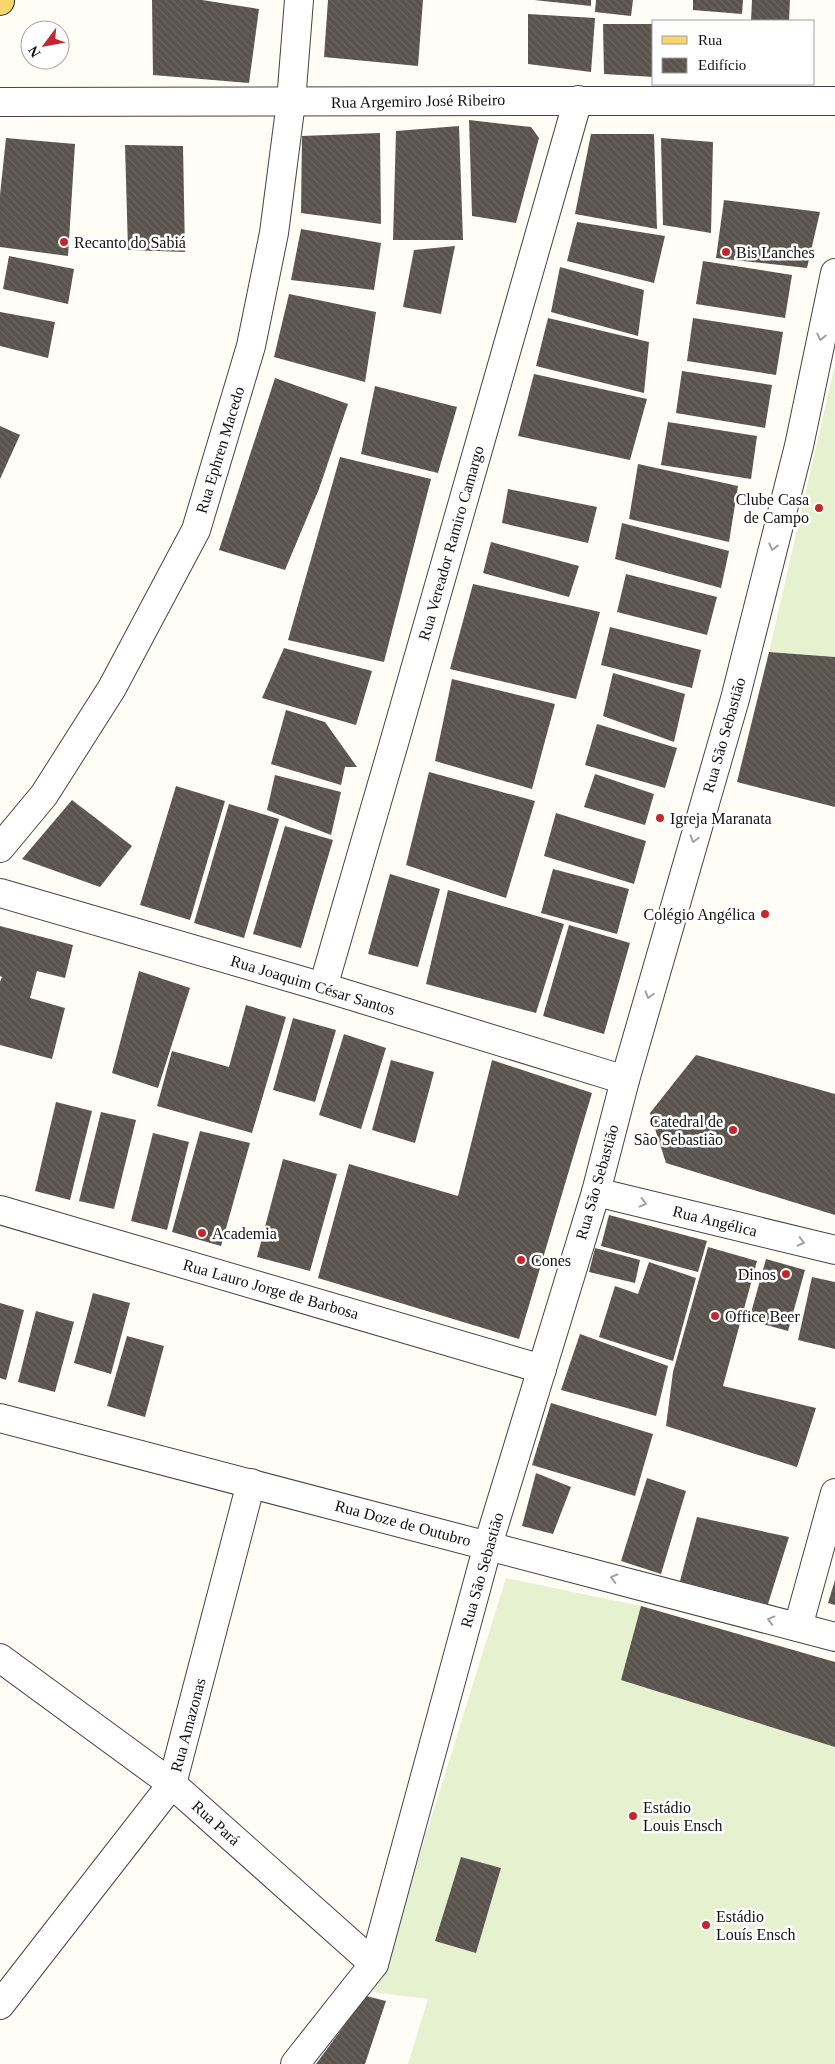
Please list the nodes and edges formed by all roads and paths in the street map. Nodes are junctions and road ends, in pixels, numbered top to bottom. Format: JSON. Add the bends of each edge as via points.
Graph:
{"nodes":[{"id":1,"x":299,"y":0,"type":"edge"},
{"id":2,"x":578,"y":100,"type":"junction"},
{"id":3,"x":835,"y":101,"type":"edge"},
{"id":4,"x":0,"y":102,"type":"edge"},
{"id":5,"x":291,"y":102,"type":"junction"},
{"id":6,"x":835,"y":272,"type":"edge"},
{"id":7,"x":0,"y":848,"type":"edge"},
{"id":8,"x":0,"y":893,"type":"edge"},
{"id":9,"x":323,"y":987,"type":"junction"},
{"id":10,"x":625,"y":1080,"type":"junction"},
{"id":11,"x":596,"y":1192,"type":"junction"},
{"id":12,"x":0,"y":1210,"type":"edge"},
{"id":13,"x":835,"y":1250,"type":"edge"},
{"id":14,"x":542,"y":1369,"type":"junction"},
{"id":15,"x":0,"y":1418,"type":"edge"},
{"id":16,"x":251,"y":1483,"type":"junction"},
{"id":17,"x":835,"y":1493,"type":"edge"},
{"id":18,"x":488,"y":1545,"type":"junction"},
{"id":19,"x":798,"y":1627,"type":"junction"},
{"id":20,"x":835,"y":1637,"type":"edge"},
{"id":21,"x":0,"y":1658,"type":"edge"},
{"id":22,"x":172,"y":1784,"type":"junction"},
{"id":23,"x":374,"y":1964,"type":"junction"},
{"id":24,"x":10,"y":1973,"type":"edge"},
{"id":25,"x":0,"y":2005,"type":"edge"},
{"id":26,"x":295,"y":2064,"type":"edge"}],
"edges":[{"from":1,"to":5,"type":"street","name":"Rua Ephren Macedo"},
{"from":2,"to":3,"type":"street","name":"Rua Argemiro José Ribeiro"},
{"from":2,"to":5,"type":"street","name":"Rua Argemiro José Ribeiro"},
{"from":2,"to":9,"type":"street","name":"Rua Vereador Ramiro Camargo"},
{"from":4,"to":5,"type":"street","name":"Rua Argemiro José Ribeiro"},
{"from":5,"to":7,"type":"street","name":"Rua Ephren Macedo","via":[[274,233],[251,346],[196,530],[112,688],[44,796]]},
{"from":6,"to":10,"type":"street","name":"Rua São Sebastião","one_way":true,"via":[[799,446],[735,699]]},
{"from":8,"to":9,"type":"street","name":"Rua Joaquim César Santos"},
{"from":9,"to":10,"type":"street","name":"Rua Joaquim César Santos"},
{"from":10,"to":11,"type":"street","name":"Rua São Sebastião"},
{"from":11,"to":13,"type":"street","name":"Rua Angélica","one_way":true},
{"from":11,"to":14,"type":"street","name":"Rua São Sebastião"},
{"from":12,"to":14,"type":"street","name":"Rua Lauro Jorge de Barbosa"},
{"from":14,"to":18,"type":"street","name":"Rua São Sebastião"},
{"from":15,"to":16,"type":"street","name":"Rua Doze de Outubro"},
{"from":16,"to":18,"type":"street","name":"Rua Doze de Outubro"},
{"from":16,"to":22,"type":"street","name":"Rua Amazonas"},
{"from":17,"to":19,"type":"street"},
{"from":19,"to":18,"type":"street","name":"Rua Doze de Outubro","one_way":true},
{"from":18,"to":23,"type":"street","name":"Rua São Sebastião"},
{"from":19,"to":20,"type":"street","name":"Rua Doze de Outubro"},
{"from":21,"to":22,"type":"street","name":"Rua Pará"},
{"from":22,"to":23,"type":"street","name":"Rua Pará"},
{"from":22,"to":24,"type":"street","name":"Rua Amazonas"},
{"from":23,"to":26,"type":"street","name":"Rua São Sebastião"},
{"from":24,"to":25,"type":"street","name":"Rua Amazonas"}]}
